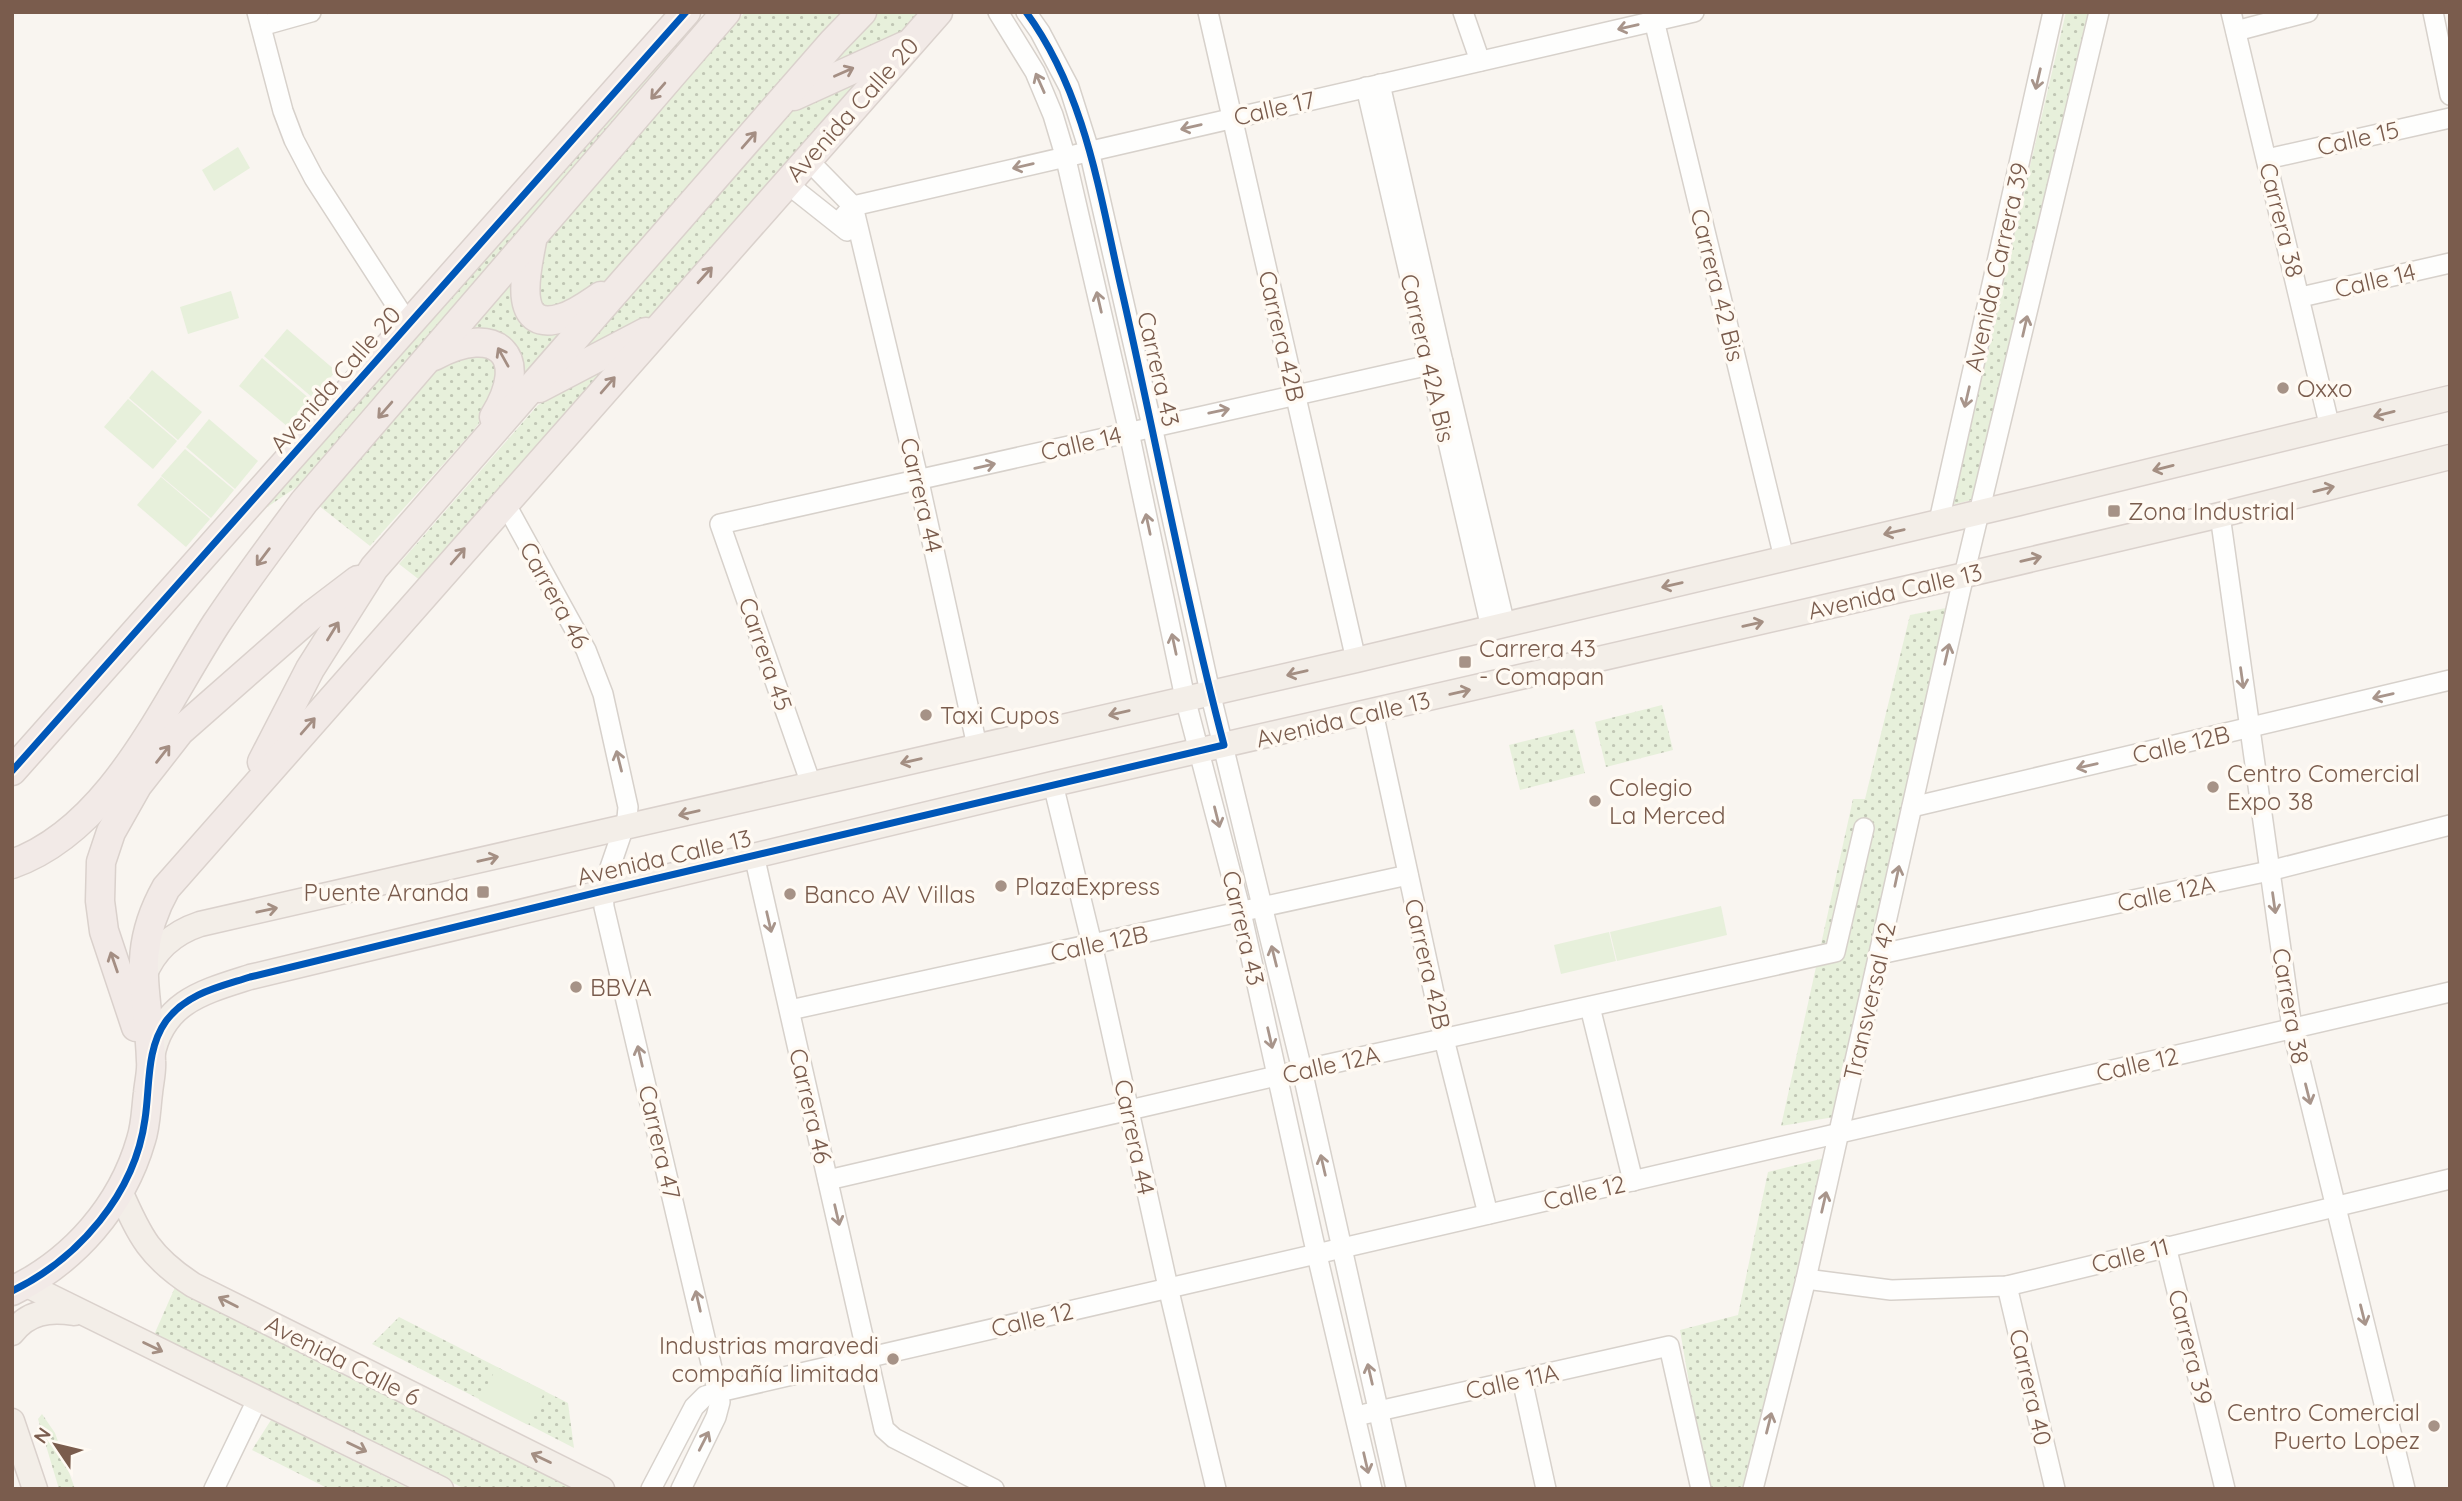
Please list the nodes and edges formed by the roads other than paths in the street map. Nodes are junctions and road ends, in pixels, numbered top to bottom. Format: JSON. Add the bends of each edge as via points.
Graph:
{"nodes":[{"id":1,"x":311,"y":12,"type":"edge"},
{"id":2,"x":862,"y":12,"type":"edge"},
{"id":3,"x":938,"y":12,"type":"edge"},
{"id":4,"x":998,"y":12,"type":"edge"},
{"id":5,"x":1026,"y":12,"type":"edge"},
{"id":6,"x":1208,"y":12,"type":"edge"},
{"id":7,"x":1463,"y":12,"type":"edge"},
{"id":8,"x":1694,"y":12,"type":"edge"},
{"id":9,"x":2053,"y":12,"type":"edge"},
{"id":10,"x":2099,"y":12,"type":"edge"},
{"id":11,"x":2308,"y":12,"type":"edge"},
{"id":12,"x":2432,"y":12,"type":"edge"},
{"id":13,"x":679,"y":15,"type":"edge"},
{"id":14,"x":1653,"y":17,"type":"edge"},
{"id":15,"x":259,"y":19,"type":"edge"},
{"id":16,"x":718,"y":21,"type":"edge"},
{"id":17,"x":2234,"y":22,"type":"edge"},
{"id":18,"x":912,"y":42,"type":"junction"},
{"id":19,"x":1480,"y":61,"type":"junction"},
{"id":20,"x":1373,"y":85,"type":"junction"},
{"id":21,"x":2450,"y":95,"type":"edge"},
{"id":22,"x":782,"y":102,"type":"junction"},
{"id":23,"x":1231,"y":117,"type":"junction"},
{"id":24,"x":2450,"y":118,"type":"edge"},
{"id":25,"x":1089,"y":150,"type":"junction"},
{"id":26,"x":1065,"y":156,"type":"junction"},
{"id":27,"x":807,"y":159,"type":"junction"},
{"id":28,"x":2267,"y":159,"type":"junction"},
{"id":29,"x":785,"y":184,"type":"junction"},
{"id":30,"x":853,"y":206,"type":"junction"},
{"id":31,"x":838,"y":223,"type":"junction"},
{"id":32,"x":532,"y":238,"type":"junction"},
{"id":33,"x":863,"y":246,"type":"junction"},
{"id":34,"x":2450,"y":264,"type":"edge"},
{"id":35,"x":623,"y":283,"type":"junction"},
{"id":36,"x":2301,"y":297,"type":"junction"},
{"id":37,"x":409,"y":325,"type":"junction"},
{"id":38,"x":659,"y":326,"type":"junction"},
{"id":39,"x":429,"y":359,"type":"junction"},
{"id":40,"x":1436,"y":364,"type":"junction"},
{"id":41,"x":524,"y":395,"type":"junction"},
{"id":42,"x":1296,"y":395,"type":"junction"},
{"id":43,"x":2450,"y":398,"type":"edge"},
{"id":44,"x":1153,"y":426,"type":"junction"},
{"id":45,"x":2330,"y":428,"type":"junction"},
{"id":46,"x":1129,"y":432,"type":"junction"},
{"id":47,"x":2450,"y":457,"type":"edge"},
{"id":48,"x":467,"y":461,"type":"junction"},
{"id":49,"x":332,"y":471,"type":"junction"},
{"id":50,"x":919,"y":482,"type":"junction"},
{"id":51,"x":505,"y":503,"type":"junction"},
{"id":52,"x":1981,"y":512,"type":"junction"},
{"id":53,"x":2220,"y":514,"type":"junction"},
{"id":54,"x":1939,"y":521,"type":"junction"},
{"id":55,"x":720,"y":524,"type":"joint"},
{"id":56,"x":203,"y":558,"type":"junction"},
{"id":57,"x":1784,"y":558,"type":"junction"},
{"id":58,"x":374,"y":568,"type":"junction"},
{"id":59,"x":1965,"y":575,"type":"junction"},
{"id":60,"x":1498,"y":626,"type":"junction"},
{"id":61,"x":1356,"y":660,"type":"junction"},
{"id":62,"x":2450,"y":681,"type":"edge"},
{"id":63,"x":1210,"y":692,"type":"junction"},
{"id":64,"x":1185,"y":698,"type":"junction"},
{"id":65,"x":1373,"y":712,"type":"junction"},
{"id":66,"x":2249,"y":728,"type":"junction"},
{"id":67,"x":978,"y":746,"type":"junction"},
{"id":68,"x":1224,"y":746,"type":"junction"},
{"id":69,"x":1199,"y":751,"type":"junction"},
{"id":70,"x":12,"y":771,"type":"edge"},
{"id":71,"x":811,"y":784,"type":"junction"},
{"id":72,"x":1054,"y":785,"type":"junction"},
{"id":73,"x":1912,"y":807,"type":"junction"},
{"id":74,"x":2450,"y":824,"type":"edge"},
{"id":75,"x":624,"y":828,"type":"junction"},
{"id":76,"x":1864,"y":828,"type":"dead end"},
{"id":77,"x":210,"y":837,"type":"junction"},
{"id":78,"x":754,"y":856,"type":"junction"},
{"id":79,"x":12,"y":864,"type":"edge"},
{"id":80,"x":2269,"y":871,"type":"junction"},
{"id":81,"x":1408,"y":875,"type":"junction"},
{"id":82,"x":603,"y":891,"type":"junction"},
{"id":83,"x":1262,"y":907,"type":"junction"},
{"id":84,"x":1241,"y":912,"type":"junction"},
{"id":85,"x":1092,"y":944,"type":"junction"},
{"id":86,"x":1835,"y":952,"type":"joint"},
{"id":87,"x":1880,"y":954,"type":"junction"},
{"id":88,"x":144,"y":976,"type":"junction"},
{"id":89,"x":2450,"y":992,"type":"edge"},
{"id":90,"x":1590,"y":1007,"type":"junction"},
{"id":91,"x":790,"y":1010,"type":"junction"},
{"id":92,"x":2292,"y":1028,"type":"junction"},
{"id":93,"x":1444,"y":1039,"type":"junction"},
{"id":94,"x":151,"y":1068,"type":"junction"},
{"id":95,"x":1302,"y":1070,"type":"junction"},
{"id":96,"x":1278,"y":1076,"type":"junction"},
{"id":97,"x":1129,"y":1111,"type":"junction"},
{"id":98,"x":1839,"y":1133,"type":"junction"},
{"id":99,"x":2450,"y":1179,"type":"edge"},
{"id":100,"x":828,"y":1180,"type":"junction"},
{"id":101,"x":1633,"y":1181,"type":"junction"},
{"id":102,"x":120,"y":1191,"type":"junction"},
{"id":103,"x":2335,"y":1206,"type":"junction"},
{"id":104,"x":1488,"y":1214,"type":"junction"},
{"id":105,"x":2166,"y":1246,"type":"junction"},
{"id":106,"x":1341,"y":1247,"type":"junction"},
{"id":107,"x":1316,"y":1253,"type":"junction"},
{"id":108,"x":1806,"y":1279,"type":"junction"},
{"id":109,"x":2007,"y":1286,"type":"junction"},
{"id":110,"x":19,"y":1287,"type":"edge"},
{"id":111,"x":1168,"y":1287,"type":"junction"},
{"id":112,"x":92,"y":1317,"type":"junction"},
{"id":113,"x":12,"y":1333,"type":"edge"},
{"id":114,"x":869,"y":1357,"type":"junction"},
{"id":115,"x":1522,"y":1379,"type":"junction"},
{"id":116,"x":719,"y":1391,"type":"junction"},
{"id":117,"x":258,"y":1398,"type":"junction"},
{"id":118,"x":1378,"y":1411,"type":"junction"},
{"id":119,"x":1355,"y":1416,"type":"junction"},
{"id":120,"x":12,"y":1421,"type":"edge"},
{"id":121,"x":35,"y":1489,"type":"edge"},
{"id":122,"x":214,"y":1489,"type":"edge"},
{"id":123,"x":441,"y":1489,"type":"edge"},
{"id":124,"x":602,"y":1489,"type":"edge"},
{"id":125,"x":651,"y":1489,"type":"edge"},
{"id":126,"x":681,"y":1489,"type":"edge"},
{"id":127,"x":995,"y":1489,"type":"edge"},
{"id":128,"x":1216,"y":1489,"type":"edge"},
{"id":129,"x":1372,"y":1489,"type":"edge"},
{"id":130,"x":1396,"y":1489,"type":"edge"},
{"id":131,"x":1546,"y":1489,"type":"edge"},
{"id":132,"x":1701,"y":1489,"type":"edge"},
{"id":133,"x":1753,"y":1489,"type":"edge"},
{"id":134,"x":2055,"y":1489,"type":"edge"},
{"id":135,"x":2225,"y":1489,"type":"edge"},
{"id":136,"x":2406,"y":1489,"type":"edge"}],
"edges":[{"from":1,"to":15,"type":"street"},
{"from":2,"to":22,"type":"highway","name":"Avenida Calle 20"},
{"from":3,"to":18,"type":"highway","name":"Avenida Calle 20"},
{"from":26,"to":4,"type":"street","name":"Carrera 43","one_way":true,"via":[[1044,89]]},
{"from":5,"to":25,"type":"street","name":"Carrera 43","via":[[1069,87]]},
{"from":6,"to":23,"type":"street","name":"Carrera 42B"},
{"from":7,"to":19,"type":"street"},
{"from":8,"to":14,"type":"street","name":"Calle 17"},
{"from":9,"to":54,"type":"street","name":"Avenida Carrera 39","one_way":true},
{"from":52,"to":10,"type":"street","name":"Avenida Carrera 39","one_way":true},
{"from":11,"to":17,"type":"street"},
{"from":12,"to":21,"type":"street"},
{"from":13,"to":16,"type":"street"},
{"from":13,"to":37,"type":"highway","name":"Avenida Calle 20"},
{"from":14,"to":19,"type":"street","name":"Calle 17","one_way":true},
{"from":14,"to":57,"type":"street","name":"Carrera 42 Bis"},
{"from":15,"to":37,"type":"street","via":[[295,140],[314,178]]},
{"from":16,"to":32,"type":"highway","one_way":true},
{"from":17,"to":28,"type":"street","name":"Carrera 38"},
{"from":22,"to":18,"type":"highway","one_way":true},
{"from":18,"to":27,"type":"highway","name":"Avenida Calle 20"},
{"from":19,"to":20,"type":"street","name":"Calle 17"},
{"from":20,"to":23,"type":"street","name":"Calle 17"},
{"from":20,"to":40,"type":"street","name":"Carrera 42A Bis"},
{"from":35,"to":22,"type":"highway","name":"Avenida Calle 20","one_way":true},
{"from":23,"to":25,"type":"street","name":"Calle 17","one_way":true},
{"from":23,"to":42,"type":"street","name":"Carrera 42B"},
{"from":24,"to":28,"type":"street","name":"Calle 15"},
{"from":25,"to":26,"type":"street","name":"Calle 17"},
{"from":25,"to":44,"type":"street","name":"Carrera 43"},
{"from":26,"to":30,"type":"street","name":"Calle 17","one_way":true},
{"from":46,"to":26,"type":"street","name":"Carrera 43","one_way":true},
{"from":27,"to":29,"type":"highway","name":"Avenida Calle 20"},
{"from":27,"to":30,"type":"street"},
{"from":28,"to":36,"type":"street","name":"Carrera 38"},
{"from":29,"to":31,"type":"street"},
{"from":38,"to":29,"type":"highway","name":"Avenida Calle 20","one_way":true},
{"from":30,"to":31,"type":"street"},
{"from":30,"to":33,"type":"street","name":"Carrera 44"},
{"from":31,"to":33,"type":"street"},
{"from":32,"to":35,"type":"highway","via":[[524,290],[536,317],[564,317]]},
{"from":32,"to":39,"type":"highway"},
{"from":33,"to":50,"type":"street","name":"Carrera 44"},
{"from":34,"to":36,"type":"street","name":"Calle 14"},
{"from":35,"to":41,"type":"highway","name":"Avenida Calle 20"},
{"from":36,"to":45,"type":"street","name":"Carrera 38"},
{"from":37,"to":56,"type":"highway","name":"Avenida Calle 20"},
{"from":38,"to":41,"type":"highway"},
{"from":51,"to":38,"type":"highway","name":"Avenida Calle 20","one_way":true},
{"from":48,"to":39,"type":"highway","one_way":true,"via":[[501,406],[510,371],[506,358],[498,346],[473,341]]},
{"from":39,"to":49,"type":"highway","one_way":true},
{"from":40,"to":42,"type":"street","name":"Calle 14"},
{"from":40,"to":60,"type":"street","name":"Carrera 42A Bis"},
{"from":41,"to":48,"type":"highway","name":"Avenida Calle 20"},
{"from":44,"to":42,"type":"street","name":"Calle 14","one_way":true},
{"from":42,"to":61,"type":"street","name":"Carrera 42B"},
{"from":43,"to":45,"type":"main road","name":"Avenida Calle 13","one_way":true},
{"from":44,"to":46,"type":"street","name":"Calle 14"},
{"from":44,"to":63,"type":"street","name":"Carrera 43"},
{"from":45,"to":52,"type":"main road","name":"Avenida Calle 13","one_way":true},
{"from":50,"to":46,"type":"street","name":"Calle 14","one_way":true},
{"from":64,"to":46,"type":"street","name":"Carrera 43","one_way":true},
{"from":53,"to":47,"type":"main road","name":"Avenida Calle 13","one_way":true},
{"from":48,"to":58,"type":"highway","name":"Avenida Calle 20"},
{"from":49,"to":56,"type":"highway"},
{"from":49,"to":79,"type":"highway","one_way":true,"via":[[243,584],[109,790],[53,845]]},
{"from":50,"to":55,"type":"street","name":"Calle 14"},
{"from":50,"to":67,"type":"street","name":"Carrera 44"},
{"from":75,"to":51,"type":"street","name":"Carrera 46","one_way":true,"via":[[628,799],[597,678]]},
{"from":77,"to":51,"type":"highway","name":"Avenida Calle 20","one_way":true},
{"from":52,"to":54,"type":"main road","name":"Avenida Calle 13"},
{"from":52,"to":59,"type":"street","name":"Transversal 42"},
{"from":59,"to":53,"type":"main road","name":"Avenida Calle 13","one_way":true},
{"from":53,"to":66,"type":"street","name":"Carrera 38","one_way":true},
{"from":54,"to":57,"type":"main road","name":"Avenida Calle 13","one_way":true},
{"from":55,"to":71,"type":"street","name":"Carrera 45"},
{"from":56,"to":70,"type":"highway","name":"Avenida Calle 20"},
{"from":57,"to":60,"type":"main road","name":"Avenida Calle 13","one_way":true},
{"from":77,"to":58,"type":"highway","name":"Avenida Calle 20","one_way":true,"via":[[257,771],[310,669]]},
{"from":94,"to":58,"type":"highway","one_way":true,"via":[[104,931],[102,862],[111,832],[137,786],[180,731],[312,615]]},
{"from":65,"to":59,"type":"main road","name":"Avenida Calle 13","one_way":true},
{"from":73,"to":59,"type":"street","name":"Transversal 42","one_way":true},
{"from":60,"to":61,"type":"main road","name":"Avenida Calle 13"},
{"from":61,"to":63,"type":"main road","name":"Avenida Calle 13","one_way":true},
{"from":62,"to":66,"type":"street","name":"Calle 12B","one_way":true},
{"from":63,"to":64,"type":"main road","name":"Avenida Calle 13"},
{"from":63,"to":68,"type":"street","name":"Carrera 43"},
{"from":64,"to":67,"type":"main road","name":"Avenida Calle 13","one_way":true},
{"from":64,"to":69,"type":"street","name":"Carrera 43"},
{"from":65,"to":68,"type":"main road","name":"Avenida Calle 13"},
{"from":65,"to":81,"type":"street","name":"Carrera 42B"},
{"from":66,"to":73,"type":"street","name":"Calle 12B","one_way":true},
{"from":66,"to":80,"type":"street","name":"Carrera 38"},
{"from":67,"to":71,"type":"main road","name":"Avenida Calle 13","one_way":true},
{"from":68,"to":69,"type":"main road","name":"Avenida Calle 13"},
{"from":68,"to":83,"type":"street","name":"Carrera 43"},
{"from":69,"to":72,"type":"main road","name":"Avenida Calle 13"},
{"from":69,"to":84,"type":"street","name":"Carrera 43","one_way":true},
{"from":71,"to":75,"type":"main road","name":"Avenida Calle 13","one_way":true},
{"from":72,"to":78,"type":"main road","name":"Avenida Calle 13"},
{"from":72,"to":85,"type":"street","name":"Carrera 44"},
{"from":87,"to":73,"type":"street","name":"Transversal 42","one_way":true},
{"from":74,"to":80,"type":"street","name":"Calle 12A"},
{"from":75,"to":82,"type":"street","name":"Carrera 46"},
{"from":88,"to":75,"type":"main road","name":"Avenida Calle 13","one_way":true,"via":[[165,944],[190,927]]},
{"from":76,"to":86,"type":"street","name":"Transversal 42"},
{"from":77,"to":88,"type":"highway","name":"Avenida Calle 20","via":[[157,905],[145,944]]},
{"from":78,"to":82,"type":"main road","name":"Avenida Calle 13"},
{"from":78,"to":91,"type":"street","name":"Carrera 46","one_way":true},
{"from":80,"to":87,"type":"street","name":"Calle 12A"},
{"from":80,"to":92,"type":"street","name":"Carrera 38","one_way":true},
{"from":81,"to":83,"type":"street","name":"Calle 12B"},
{"from":81,"to":93,"type":"street","name":"Carrera 42B"},
{"from":82,"to":94,"type":"main road","name":"Avenida Calle 13","via":[[202,992],[188,999],[159,1032]]},
{"from":116,"to":82,"type":"street","name":"Carrera 47","one_way":true},
{"from":83,"to":84,"type":"street","name":"Calle 12B"},
{"from":95,"to":83,"type":"street","name":"Carrera 43","one_way":true},
{"from":84,"to":85,"type":"street","name":"Calle 12B"},
{"from":84,"to":96,"type":"street","name":"Carrera 43","one_way":true},
{"from":85,"to":91,"type":"street","name":"Calle 12B"},
{"from":85,"to":97,"type":"street","name":"Carrera 44"},
{"from":86,"to":90,"type":"street","name":"Calle 12A"},
{"from":87,"to":98,"type":"street","name":"Transversal 42"},
{"from":88,"to":94,"type":"highway","name":"Avenida Calle 20"},
{"from":89,"to":92,"type":"street","name":"Calle 12"},
{"from":90,"to":93,"type":"street","name":"Calle 12A"},
{"from":90,"to":101,"type":"street"},
{"from":91,"to":100,"type":"street","name":"Carrera 46"},
{"from":92,"to":98,"type":"street","name":"Calle 12"},
{"from":92,"to":103,"type":"street","name":"Carrera 38","one_way":true},
{"from":93,"to":95,"type":"street","name":"Calle 12A"},
{"from":93,"to":104,"type":"street","name":"Carrera 42B"},
{"from":94,"to":102,"type":"highway","via":[[142,1139]]},
{"from":95,"to":96,"type":"street","name":"Calle 12A"},
{"from":106,"to":95,"type":"street","name":"Carrera 43","one_way":true},
{"from":96,"to":97,"type":"street","name":"Calle 12A"},
{"from":96,"to":107,"type":"street","name":"Carrera 43"},
{"from":97,"to":100,"type":"street","name":"Calle 12A"},
{"from":97,"to":111,"type":"street","name":"Carrera 44"},
{"from":98,"to":101,"type":"street","name":"Calle 12"},
{"from":108,"to":98,"type":"street","name":"Transversal 42","one_way":true},
{"from":99,"to":103,"type":"street","name":"Calle 11"},
{"from":100,"to":114,"type":"street","name":"Carrera 46","one_way":true},
{"from":101,"to":104,"type":"street","name":"Calle 12"},
{"from":102,"to":110,"type":"highway","via":[[79,1244],[52,1268]]},
{"from":124,"to":102,"type":"main road","name":"Avenida Calle 6","one_way":true,"via":[[193,1285],[150,1250]]},
{"from":103,"to":105,"type":"street","name":"Calle 11"},
{"from":103,"to":136,"type":"street","name":"Carrera 38","one_way":true},
{"from":104,"to":106,"type":"street","name":"Calle 12"},
{"from":105,"to":109,"type":"street","name":"Calle 11"},
{"from":105,"to":135,"type":"street","name":"Carrera 39"},
{"from":106,"to":107,"type":"street","name":"Calle 12"},
{"from":118,"to":106,"type":"street","name":"Carrera 43","one_way":true},
{"from":107,"to":111,"type":"street","name":"Calle 12"},
{"from":107,"to":119,"type":"street","name":"Carrera 43"},
{"from":108,"to":109,"type":"street","name":"Calle 11","via":[[1891,1290]]},
{"from":133,"to":108,"type":"street","name":"Transversal 42","one_way":true},
{"from":109,"to":134,"type":"street","name":"Carrera 40"},
{"from":110,"to":112,"type":"main road"},
{"from":111,"to":114,"type":"street","name":"Calle 12"},
{"from":111,"to":128,"type":"street","name":"Carrera 44"},
{"from":112,"to":113,"type":"main road","via":[[46,1311],[33,1315]]},
{"from":112,"to":117,"type":"main road","one_way":true},
{"from":114,"to":116,"type":"street","name":"Calle 12"},
{"from":114,"to":127,"type":"street","name":"Carrera 46","via":[[888,1435]]},
{"from":115,"to":118,"type":"street","name":"Calle 11A"},
{"from":115,"to":131,"type":"street"},
{"from":115,"to":132,"type":"street","name":"Calle 11A","via":[[1669,1346]]},
{"from":116,"to":125,"type":"street","via":[[694,1407]]},
{"from":126,"to":116,"type":"street","name":"Carrera 47","one_way":true,"via":[[716,1417]]},
{"from":117,"to":122,"type":"street"},
{"from":117,"to":123,"type":"main road","one_way":true},
{"from":118,"to":119,"type":"street","name":"Calle 11A"},
{"from":118,"to":130,"type":"street","name":"Carrera 43"},
{"from":119,"to":129,"type":"street","name":"Carrera 43","one_way":true},
{"from":120,"to":121,"type":"main road"}]}
